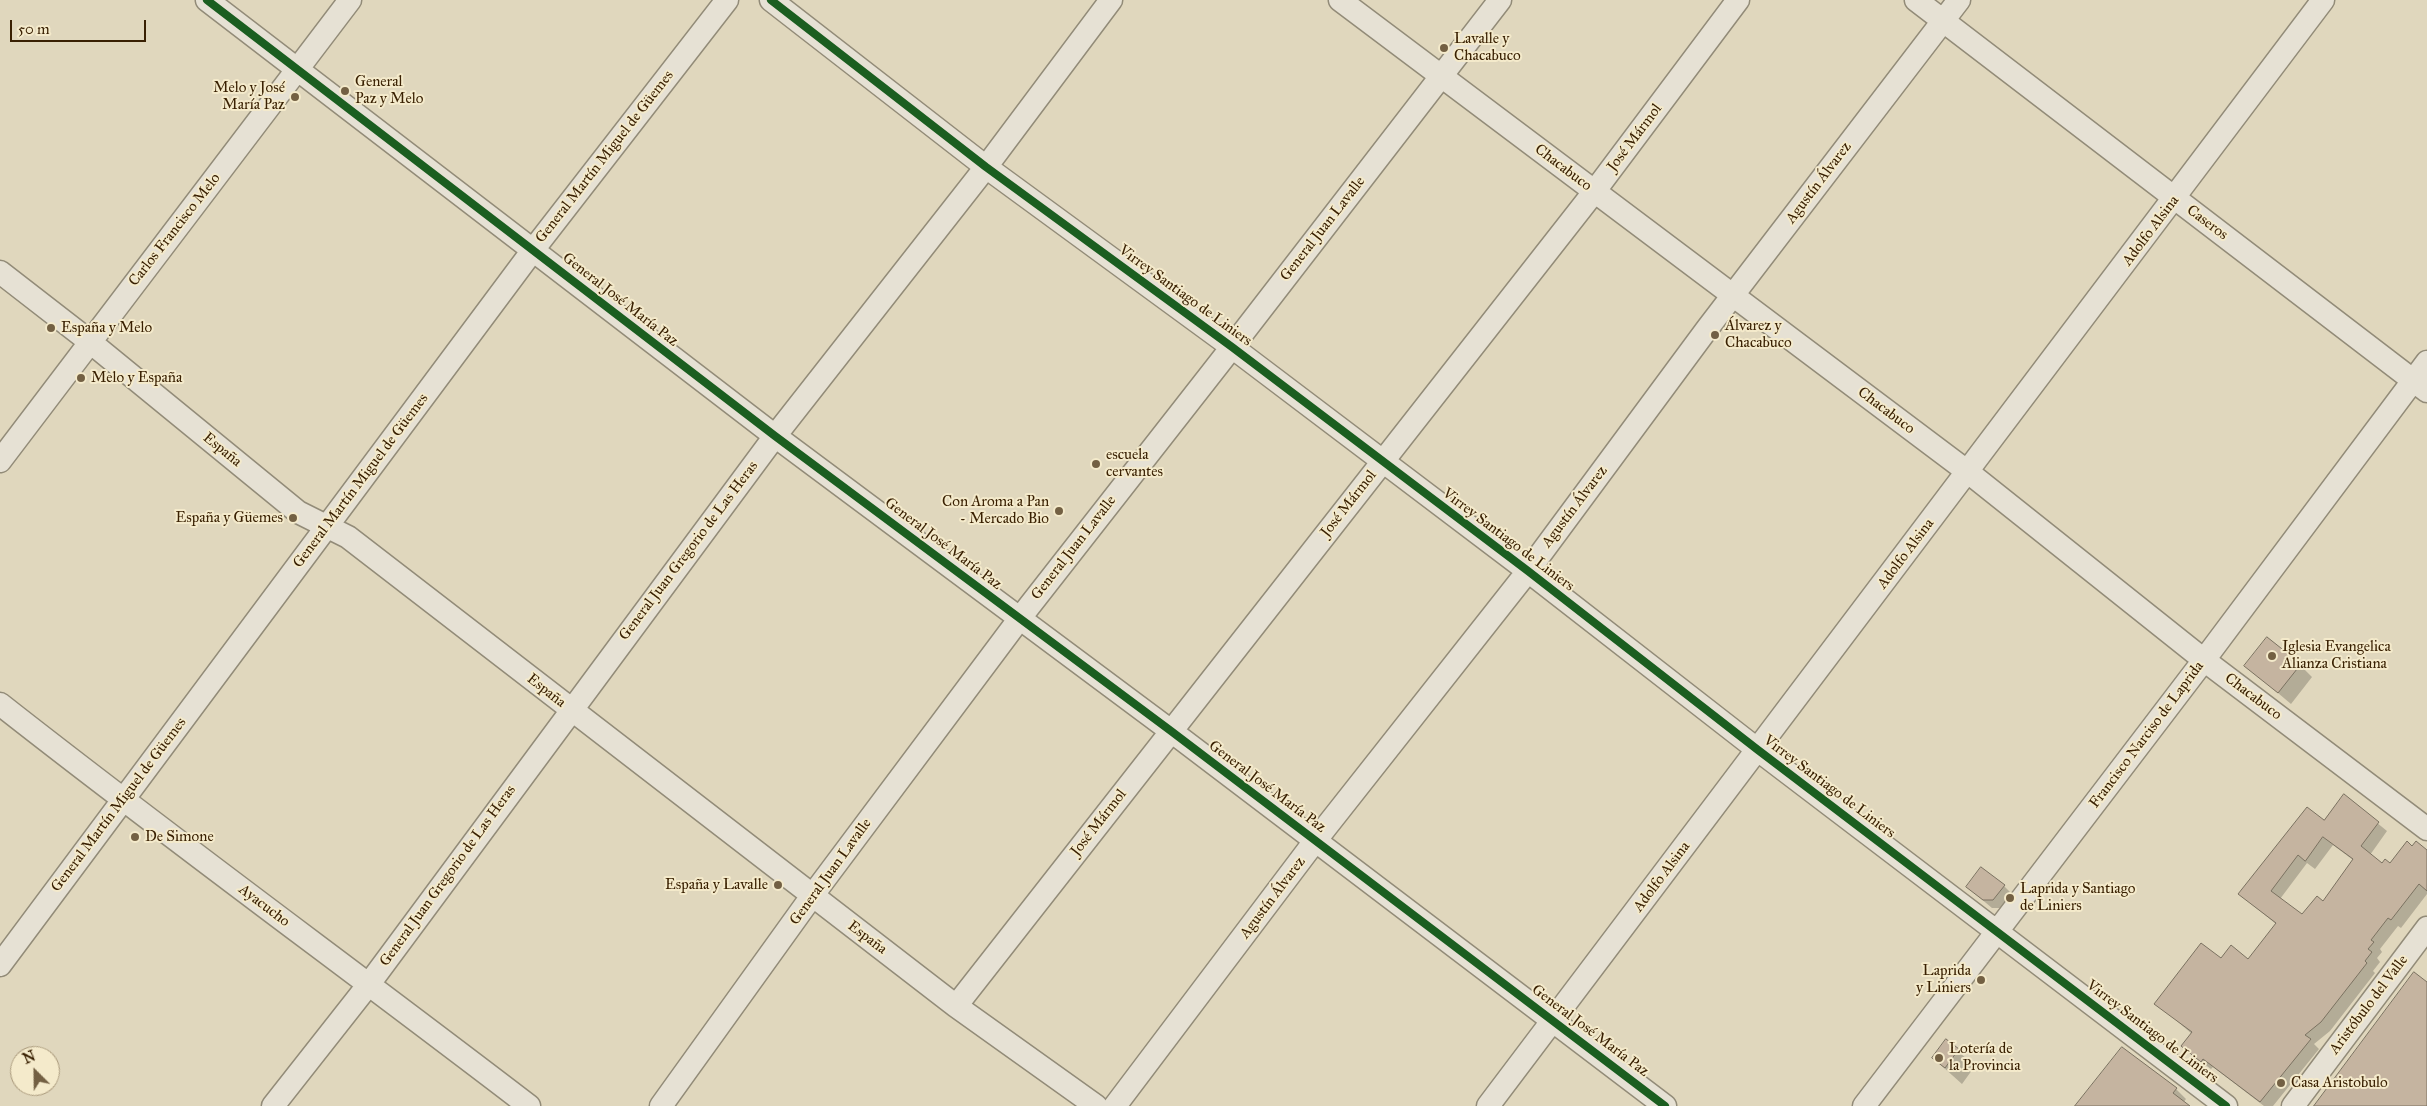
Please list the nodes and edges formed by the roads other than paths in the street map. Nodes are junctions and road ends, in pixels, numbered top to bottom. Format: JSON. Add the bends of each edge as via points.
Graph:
{"nodes":[{"id":1,"x":207,"y":0,"type":"edge"},
{"id":2,"x":350,"y":0,"type":"edge"},
{"id":3,"x":727,"y":0,"type":"edge"},
{"id":4,"x":771,"y":0,"type":"edge"},
{"id":5,"x":1111,"y":0,"type":"edge"},
{"id":6,"x":1340,"y":0,"type":"edge"},
{"id":7,"x":1500,"y":0,"type":"edge"},
{"id":8,"x":1738,"y":0,"type":"edge"},
{"id":9,"x":1916,"y":0,"type":"edge"},
{"id":10,"x":1959,"y":0,"type":"edge"},
{"id":11,"x":2323,"y":0,"type":"edge"},
{"id":12,"x":1943,"y":20,"type":"junction"},
{"id":13,"x":298,"y":70,"type":"junction"},
{"id":14,"x":1442,"y":76,"type":"junction"},
{"id":15,"x":986,"y":167,"type":"junction"},
{"id":16,"x":1594,"y":192,"type":"junction"},
{"id":17,"x":2175,"y":199,"type":"junction"},
{"id":18,"x":533,"y":250,"type":"junction"},
{"id":19,"x":0,"y":272,"type":"edge"},
{"id":20,"x":1732,"y":297,"type":"junction"},
{"id":21,"x":89,"y":341,"type":"junction"},
{"id":22,"x":1232,"y":347,"type":"junction"},
{"id":23,"x":2427,"y":362,"type":"edge"},
{"id":24,"x":2420,"y":386,"type":"edge"},
{"id":25,"x":775,"y":436,"type":"junction"},
{"id":26,"x":0,"y":461,"type":"edge"},
{"id":27,"x":1382,"y":462,"type":"junction"},
{"id":28,"x":1968,"y":472,"type":"junction"},
{"id":29,"x":327,"y":527,"type":"junction"},
{"id":30,"x":1528,"y":571,"type":"junction"},
{"id":31,"x":1020,"y":618,"type":"junction"},
{"id":32,"x":2204,"y":660,"type":"junction"},
{"id":33,"x":0,"y":704,"type":"edge"},
{"id":34,"x":571,"y":710,"type":"junction"},
{"id":35,"x":1171,"y":731,"type":"junction"},
{"id":36,"x":1758,"y":750,"type":"junction"},
{"id":37,"x":122,"y":800,"type":"junction"},
{"id":38,"x":2427,"y":829,"type":"edge"},
{"id":39,"x":1315,"y":841,"type":"junction"},
{"id":40,"x":812,"y":896,"type":"junction"},
{"id":41,"x":2427,"y":928,"type":"edge"},
{"id":42,"x":1998,"y":931,"type":"junction"},
{"id":43,"x":0,"y":965,"type":"edge"},
{"id":44,"x":369,"y":984,"type":"junction"},
{"id":45,"x":956,"y":1006,"type":"junction"},
{"id":46,"x":1553,"y":1021,"type":"junction"},
{"id":47,"x":273,"y":1106,"type":"edge"},
{"id":48,"x":529,"y":1106,"type":"edge"},
{"id":49,"x":661,"y":1106,"type":"edge"},
{"id":50,"x":1096,"y":1106,"type":"edge"},
{"id":51,"x":1115,"y":1106,"type":"edge"},
{"id":52,"x":1488,"y":1106,"type":"edge"},
{"id":53,"x":1665,"y":1106,"type":"edge"},
{"id":54,"x":1864,"y":1106,"type":"edge"},
{"id":55,"x":2226,"y":1106,"type":"edge"},
{"id":56,"x":2293,"y":1106,"type":"edge"}],
"edges":[{"from":1,"to":13,"type":"street","name":"General José María Paz"},
{"from":2,"to":13,"type":"street","name":"Carlos Francisco Melo"},
{"from":3,"to":18,"type":"street","name":"General Martín Miguel de Güemes"},
{"from":4,"to":15,"type":"street","name":"Virrey Santiago de Liniers"},
{"from":5,"to":15,"type":"street","name":"General Juan Gregorio de Las Heras"},
{"from":6,"to":14,"type":"street","name":"Chacabuco"},
{"from":7,"to":14,"type":"street","name":"General Juan Lavalle"},
{"from":8,"to":16,"type":"street","name":"José Mármol"},
{"from":9,"to":12,"type":"street","name":"Caseros"},
{"from":10,"to":12,"type":"street","name":"Agustín Álvarez"},
{"from":11,"to":17,"type":"street","name":"Adolfo Alsina"},
{"from":12,"to":17,"type":"street","name":"Caseros"},
{"from":12,"to":20,"type":"street","name":"Agustín Álvarez"},
{"from":13,"to":18,"type":"street","name":"General José María Paz"},
{"from":13,"to":21,"type":"street","name":"Carlos Francisco Melo"},
{"from":14,"to":16,"type":"street","name":"Chacabuco"},
{"from":14,"to":22,"type":"street","name":"General Juan Lavalle"},
{"from":15,"to":22,"type":"street","name":"Virrey Santiago de Liniers"},
{"from":15,"to":25,"type":"street","name":"General Juan Gregorio de Las Heras"},
{"from":16,"to":20,"type":"street","name":"Chacabuco"},
{"from":16,"to":27,"type":"street","name":"José Mármol"},
{"from":17,"to":24,"type":"street","name":"Caseros"},
{"from":17,"to":28,"type":"street","name":"Adolfo Alsina"},
{"from":18,"to":25,"type":"street","name":"General José María Paz"},
{"from":18,"to":29,"type":"street","name":"General Martín Miguel de Güemes"},
{"from":19,"to":21,"type":"street","name":"España"},
{"from":20,"to":28,"type":"street","name":"Chacabuco"},
{"from":20,"to":30,"type":"street","name":"Agustín Álvarez"},
{"from":21,"to":26,"type":"street","name":"Carlos Francisco Melo"},
{"from":21,"to":29,"type":"street","name":"España","via":[[298,512]]},
{"from":22,"to":27,"type":"street","name":"Virrey Santiago de Liniers"},
{"from":22,"to":31,"type":"street","name":"General Juan Lavalle"},
{"from":23,"to":24,"type":"street","name":"Francisco Narciso de Laprida"},
{"from":24,"to":32,"type":"street","name":"Francisco Narciso de Laprida"},
{"from":25,"to":31,"type":"street","name":"General José María Paz"},
{"from":25,"to":34,"type":"street","name":"General Juan Gregorio de Las Heras"},
{"from":27,"to":30,"type":"street","name":"Virrey Santiago de Liniers"},
{"from":27,"to":35,"type":"street","name":"José Mármol"},
{"from":28,"to":32,"type":"street","name":"Chacabuco"},
{"from":28,"to":36,"type":"street","name":"Adolfo Alsina"},
{"from":29,"to":34,"type":"street","name":"España","via":[[348,537]]},
{"from":29,"to":37,"type":"street","name":"General Martín Miguel de Güemes"},
{"from":30,"to":36,"type":"street","name":"Virrey Santiago de Liniers"},
{"from":30,"to":39,"type":"street","name":"Agustín Álvarez"},
{"from":31,"to":35,"type":"street","name":"General José María Paz"},
{"from":31,"to":40,"type":"street","name":"General Juan Lavalle"},
{"from":32,"to":38,"type":"street","name":"Chacabuco"},
{"from":32,"to":42,"type":"street","name":"Francisco Narciso de Laprida"},
{"from":33,"to":37,"type":"street","name":"Ayacucho"},
{"from":34,"to":40,"type":"street","name":"España"},
{"from":34,"to":44,"type":"street","name":"General Juan Gregorio de Las Heras"},
{"from":35,"to":39,"type":"street","name":"General José María Paz"},
{"from":35,"to":45,"type":"street","name":"José Mármol"},
{"from":36,"to":42,"type":"street","name":"Virrey Santiago de Liniers"},
{"from":36,"to":46,"type":"street","name":"Adolfo Alsina"},
{"from":37,"to":43,"type":"street","name":"General Martín Miguel de Güemes"},
{"from":37,"to":44,"type":"street","name":"Ayacucho"},
{"from":39,"to":46,"type":"street","name":"General José María Paz"},
{"from":39,"to":51,"type":"street","name":"Agustín Álvarez"},
{"from":40,"to":45,"type":"street","name":"España"},
{"from":40,"to":49,"type":"street","name":"General Juan Lavalle"},
{"from":41,"to":56,"type":"street","name":"Aristóbulo del Valle"},
{"from":42,"to":54,"type":"street","name":"Francisco Narciso de Laprida"},
{"from":42,"to":55,"type":"street","name":"Virrey Santiago de Liniers"},
{"from":44,"to":47,"type":"street","name":"General Juan Gregorio de Las Heras"},
{"from":44,"to":48,"type":"street","name":"Ayacucho"},
{"from":45,"to":50,"type":"street","name":"España"},
{"from":46,"to":52,"type":"street","name":"Adolfo Alsina"},
{"from":46,"to":53,"type":"street","name":"General José María Paz"}]}
